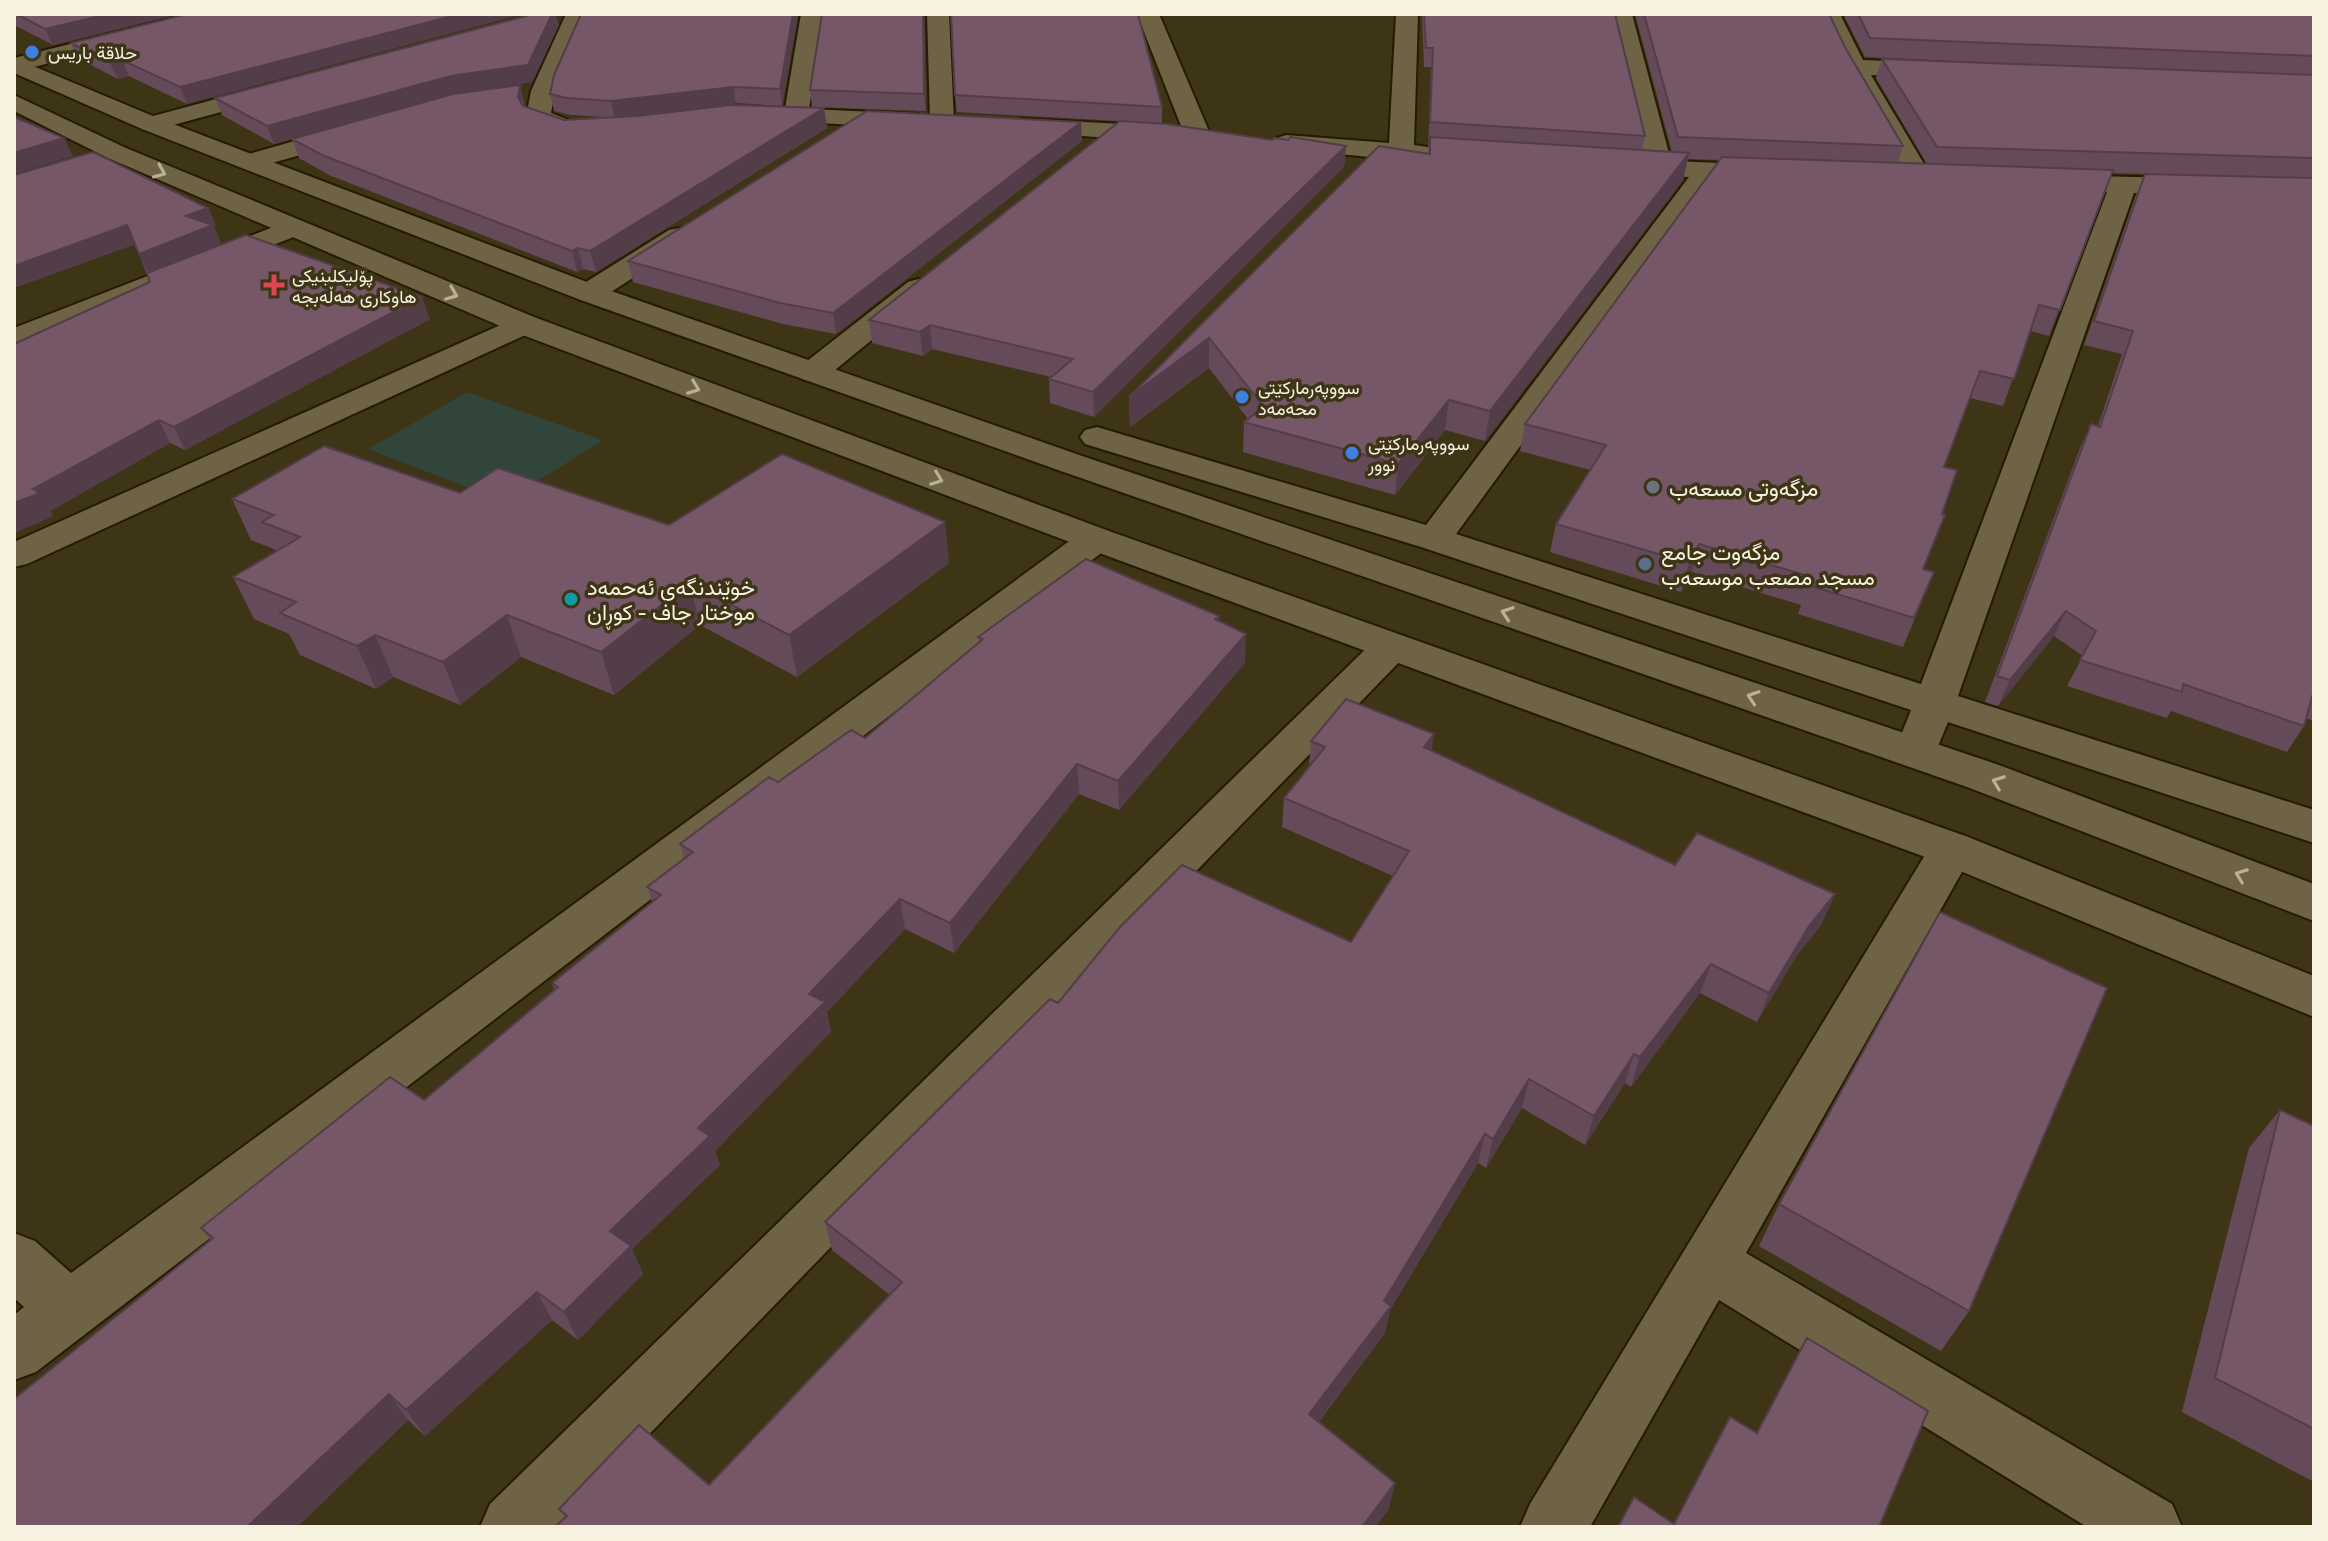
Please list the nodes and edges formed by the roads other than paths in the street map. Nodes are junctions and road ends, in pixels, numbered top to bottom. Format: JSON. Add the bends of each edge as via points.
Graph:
{"nodes":[{"id":1,"x":216,"y":14,"type":"edge"},
{"id":2,"x":577,"y":14,"type":"edge"},
{"id":3,"x":812,"y":14,"type":"edge"},
{"id":4,"x":938,"y":14,"type":"edge"},
{"id":5,"x":1148,"y":14,"type":"edge"},
{"id":6,"x":1407,"y":14,"type":"edge"},
{"id":7,"x":1621,"y":14,"type":"edge"},
{"id":8,"x":1829,"y":14,"type":"edge"},
{"id":9,"x":14,"y":65,"type":"edge"},
{"id":10,"x":1855,"y":67,"type":"junction"},
{"id":11,"x":1966,"y":71,"type":"edge"},
{"id":12,"x":303,"y":83,"type":"edge"},
{"id":13,"x":543,"y":91,"type":"junction"},
{"id":14,"x":514,"y":95,"type":"edge"},
{"id":15,"x":14,"y":102,"type":"edge"},
{"id":16,"x":734,"y":114,"type":"edge"},
{"id":17,"x":796,"y":116,"type":"junction"},
{"id":18,"x":864,"y":119,"type":"junction"},
{"id":19,"x":942,"y":122,"type":"junction"},
{"id":20,"x":151,"y":124,"type":"junction"},
{"id":21,"x":383,"y":124,"type":"edge"},
{"id":22,"x":973,"y":124,"type":"edge"},
{"id":23,"x":1004,"y":125,"type":"edge"},
{"id":24,"x":612,"y":126,"type":"edge"},
{"id":25,"x":1114,"y":131,"type":"junction"},
{"id":26,"x":1198,"y":136,"type":"junction"},
{"id":27,"x":1228,"y":139,"type":"edge"},
{"id":28,"x":1258,"y":141,"type":"edge"},
{"id":29,"x":825,"y":144,"type":"edge"},
{"id":30,"x":1390,"y":151,"type":"junction"},
{"id":31,"x":1462,"y":156,"type":"edge"},
{"id":32,"x":1077,"y":160,"type":"edge"},
{"id":33,"x":251,"y":161,"type":"junction"},
{"id":34,"x":1599,"y":165,"type":"edge"},
{"id":35,"x":1660,"y":168,"type":"junction"},
{"id":36,"x":1707,"y":171,"type":"junction"},
{"id":37,"x":1357,"y":172,"type":"edge"},
{"id":38,"x":1798,"y":175,"type":"edge"},
{"id":39,"x":1889,"y":178,"type":"edge"},
{"id":40,"x":1920,"y":179,"type":"junction"},
{"id":41,"x":1951,"y":180,"type":"edge"},
{"id":42,"x":2029,"y":182,"type":"edge"},
{"id":43,"x":2123,"y":185,"type":"junction"},
{"id":44,"x":2314,"y":189,"type":"edge"},
{"id":45,"x":707,"y":218,"type":"edge"},
{"id":46,"x":291,"y":228,"type":"junction"},
{"id":47,"x":945,"y":266,"type":"edge"},
{"id":48,"x":589,"y":293,"type":"junction"},
{"id":49,"x":523,"y":324,"type":"junction"},
{"id":50,"x":14,"y":339,"type":"edge"},
{"id":51,"x":813,"y":372,"type":"junction"},
{"id":52,"x":1095,"y":439,"type":"junction"},
{"id":53,"x":1096,"y":539,"type":"junction"},
{"id":54,"x":1434,"y":539,"type":"junction"},
{"id":55,"x":14,"y":556,"type":"edge"},
{"id":56,"x":1392,"y":646,"type":"junction"},
{"id":57,"x":1936,"y":705,"type":"junction"},
{"id":58,"x":1916,"y":753,"type":"junction"},
{"id":59,"x":2314,"y":827,"type":"edge"},
{"id":60,"x":1952,"y":849,"type":"junction"},
{"id":61,"x":2314,"y":903,"type":"edge"},
{"id":62,"x":2314,"y":997,"type":"edge"},
{"id":63,"x":14,"y":1260,"type":"edge"},
{"id":64,"x":1709,"y":1262,"type":"junction"},
{"id":65,"x":68,"y":1309,"type":"junction"},
{"id":66,"x":14,"y":1351,"type":"edge"},
{"id":67,"x":513,"y":1527,"type":"edge"},
{"id":68,"x":1553,"y":1527,"type":"edge"},
{"id":69,"x":2149,"y":1527,"type":"edge"}],
"edges":[{"from":1,"to":9,"type":"street"},
{"from":2,"to":13,"type":"street"},
{"from":3,"to":17,"type":"street"},
{"from":4,"to":19,"type":"street"},
{"from":5,"to":26,"type":"street"},
{"from":6,"to":30,"type":"street"},
{"from":7,"to":35,"type":"street"},
{"from":8,"to":10,"type":"street"},
{"from":9,"to":20,"type":"street"},
{"from":10,"to":11,"type":"street"},
{"from":10,"to":40,"type":"street"},
{"from":12,"to":20,"type":"street"},
{"from":13,"to":14,"type":"street"},
{"from":13,"to":24,"type":"street","via":[[538,117],[569,129]]},
{"from":15,"to":46,"type":"street","one_way":true,"via":[[103,158]]},
{"from":16,"to":17,"type":"street"},
{"from":17,"to":18,"type":"street"},
{"from":18,"to":19,"type":"street"},
{"from":18,"to":29,"type":"street"},
{"from":19,"to":22,"type":"street"},
{"from":20,"to":33,"type":"street"},
{"from":21,"to":33,"type":"street"},
{"from":23,"to":25,"type":"street"},
{"from":25,"to":26,"type":"street"},
{"from":25,"to":32,"type":"street"},
{"from":26,"to":27,"type":"street"},
{"from":28,"to":30,"type":"street"},
{"from":30,"to":31,"type":"street"},
{"from":30,"to":37,"type":"street"},
{"from":33,"to":48,"type":"street"},
{"from":34,"to":35,"type":"street"},
{"from":35,"to":36,"type":"street"},
{"from":36,"to":38,"type":"street"},
{"from":36,"to":54,"type":"street"},
{"from":39,"to":40,"type":"street"},
{"from":40,"to":41,"type":"street"},
{"from":42,"to":43,"type":"street"},
{"from":43,"to":44,"type":"street"},
{"from":43,"to":57,"type":"street"},
{"from":45,"to":48,"type":"street"},
{"from":46,"to":49,"type":"street","one_way":true},
{"from":46,"to":50,"type":"street"},
{"from":47,"to":51,"type":"street"},
{"from":48,"to":51,"type":"street"},
{"from":49,"to":53,"type":"street","one_way":true},
{"from":49,"to":55,"type":"street"},
{"from":51,"to":52,"type":"street"},
{"from":52,"to":54,"type":"street"},
{"from":58,"to":52,"type":"street","one_way":true},
{"from":53,"to":56,"type":"street"},
{"from":53,"to":65,"type":"street"},
{"from":54,"to":57,"type":"street"},
{"from":56,"to":60,"type":"street"},
{"from":56,"to":67,"type":"street"},
{"from":57,"to":58,"type":"street"},
{"from":57,"to":59,"type":"street"},
{"from":61,"to":58,"type":"street","one_way":true},
{"from":60,"to":62,"type":"street"},
{"from":60,"to":64,"type":"street"},
{"from":63,"to":65,"type":"street"},
{"from":64,"to":68,"type":"street"},
{"from":64,"to":69,"type":"street"},
{"from":65,"to":66,"type":"street"}]}
